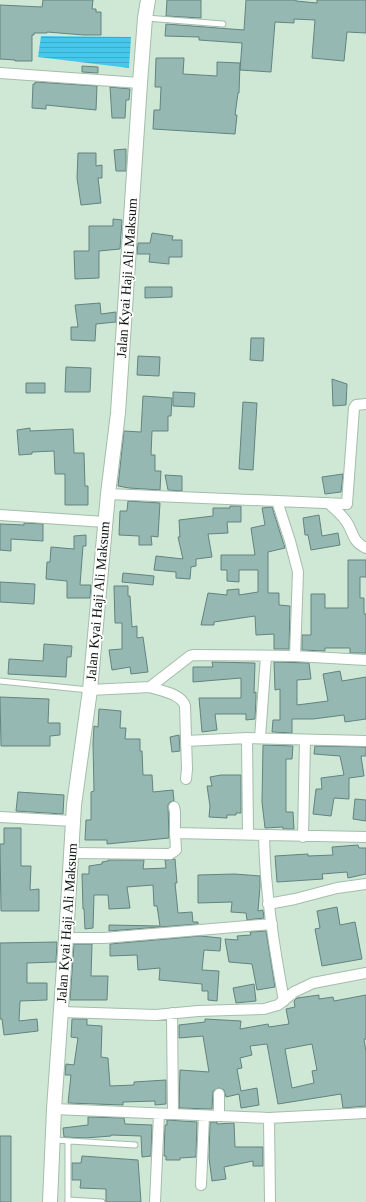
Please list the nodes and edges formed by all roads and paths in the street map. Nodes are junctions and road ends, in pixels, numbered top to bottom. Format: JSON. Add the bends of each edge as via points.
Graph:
{"nodes":[{"id":1,"x":148,"y":0,"type":"edge"},
{"id":2,"x":145,"y":18,"type":"junction"},
{"id":3,"x":223,"y":24,"type":"dead end"},
{"id":4,"x":0,"y":73,"type":"edge"},
{"id":5,"x":140,"y":83,"type":"junction"},
{"id":6,"x":366,"y":404,"type":"edge"},
{"id":7,"x":108,"y":494,"type":"junction"},
{"id":8,"x":277,"y":501,"type":"junction"},
{"id":9,"x":328,"y":503,"type":"junction"},
{"id":10,"x":0,"y":515,"type":"edge"},
{"id":11,"x":105,"y":522,"type":"junction"},
{"id":12,"x":366,"y":548,"type":"edge"},
{"id":13,"x":266,"y":656,"type":"junction"},
{"id":14,"x":295,"y":656,"type":"junction"},
{"id":15,"x":366,"y":660,"type":"edge"},
{"id":16,"x":0,"y":682,"type":"edge"},
{"id":17,"x":150,"y":688,"type":"junction"},
{"id":18,"x":90,"y":690,"type":"junction"},
{"id":19,"x":247,"y":738,"type":"junction"},
{"id":20,"x":260,"y":738,"type":"junction"},
{"id":21,"x":305,"y":740,"type":"junction"},
{"id":22,"x":186,"y":741,"type":"junction"},
{"id":23,"x":366,"y":741,"type":"edge"},
{"id":24,"x":186,"y":779,"type":"dead end"},
{"id":25,"x":174,"y":807,"type":"dead end"},
{"id":26,"x":0,"y":817,"type":"edge"},
{"id":27,"x":73,"y":821,"type":"junction"},
{"id":28,"x":175,"y":833,"type":"junction"},
{"id":29,"x":248,"y":835,"type":"junction"},
{"id":30,"x":264,"y":836,"type":"junction"},
{"id":31,"x":303,"y":837,"type":"junction"},
{"id":32,"x":366,"y":837,"type":"edge"},
{"id":33,"x":72,"y":853,"type":"junction"},
{"id":34,"x":366,"y":884,"type":"edge"},
{"id":35,"x":268,"y":904,"type":"junction"},
{"id":36,"x":272,"y":924,"type":"junction"},
{"id":37,"x":66,"y":938,"type":"junction"},
{"id":38,"x":366,"y":973,"type":"edge"},
{"id":39,"x":284,"y":1001,"type":"junction"},
{"id":40,"x":62,"y":1012,"type":"junction"},
{"id":41,"x":172,"y":1014,"type":"junction"},
{"id":42,"x":219,"y":1094,"type":"dead end"},
{"id":43,"x":54,"y":1109,"type":"junction"},
{"id":44,"x":366,"y":1113,"type":"edge"},
{"id":45,"x":159,"y":1114,"type":"junction"},
{"id":46,"x":173,"y":1114,"type":"junction"},
{"id":47,"x":204,"y":1116,"type":"junction"},
{"id":48,"x":219,"y":1116,"type":"junction"},
{"id":49,"x":269,"y":1118,"type":"junction"},
{"id":50,"x":53,"y":1140,"type":"junction"},
{"id":51,"x":68,"y":1141,"type":"junction"},
{"id":52,"x":135,"y":1146,"type":"dead end"},
{"id":53,"x":201,"y":1184,"type":"dead end"},
{"id":54,"x":68,"y":1201,"type":"edge"},
{"id":55,"x":50,"y":1202,"type":"edge"},
{"id":56,"x":102,"y":1202,"type":"edge"},
{"id":57,"x":155,"y":1202,"type":"edge"},
{"id":58,"x":270,"y":1202,"type":"edge"}],
"edges":[{"from":1,"to":2,"type":"street","name":"Jalan Kyai Haji Ali Maksum"},
{"from":2,"to":3,"type":"lane"},
{"from":2,"to":5,"type":"street","name":"Jalan Kyai Haji Ali Maksum"},
{"from":4,"to":5,"type":"street"},
{"from":5,"to":7,"type":"street","name":"Jalan Kyai Haji Ali Maksum","via":[[118,413]]},
{"from":6,"to":9,"type":"street","via":[[356,405],[354,408],[348,502]]},
{"from":7,"to":8,"type":"street"},
{"from":7,"to":11,"type":"street","name":"Jalan Kyai Haji Ali Maksum"},
{"from":8,"to":9,"type":"street"},
{"from":8,"to":14,"type":"street","via":[[298,572]]},
{"from":9,"to":12,"type":"street","via":[[346,521],[359,545]]},
{"from":10,"to":11,"type":"street"},
{"from":11,"to":18,"type":"street","name":"Jalan Kyai Haji Ali Maksum"},
{"from":13,"to":14,"type":"street"},
{"from":13,"to":17,"type":"street","via":[[190,656]]},
{"from":13,"to":20,"type":"street"},
{"from":14,"to":15,"type":"street"},
{"from":16,"to":18,"type":"lane"},
{"from":17,"to":18,"type":"street"},
{"from":17,"to":22,"type":"street","via":[[184,701]]},
{"from":18,"to":27,"type":"street","name":"Jalan Kyai Haji Ali Maksum"},
{"from":19,"to":20,"type":"street"},
{"from":19,"to":22,"type":"street"},
{"from":19,"to":29,"type":"street"},
{"from":20,"to":21,"type":"street"},
{"from":21,"to":23,"type":"street"},
{"from":21,"to":31,"type":"street"},
{"from":22,"to":24,"type":"street"},
{"from":25,"to":28,"type":"street"},
{"from":26,"to":27,"type":"street"},
{"from":27,"to":33,"type":"street","name":"Jalan Kyai Haji Ali Maksum"},
{"from":28,"to":29,"type":"street"},
{"from":28,"to":33,"type":"street","via":[[176,850],[170,854]]},
{"from":29,"to":30,"type":"street"},
{"from":30,"to":31,"type":"street"},
{"from":30,"to":35,"type":"street"},
{"from":31,"to":32,"type":"street"},
{"from":33,"to":37,"type":"street","name":"Jalan Kyai Haji Ali Maksum"},
{"from":34,"to":35,"type":"street"},
{"from":35,"to":36,"type":"street"},
{"from":36,"to":37,"type":"street","via":[[104,938]]},
{"from":36,"to":39,"type":"street"},
{"from":37,"to":40,"type":"street","name":"Jalan Kyai Haji Ali Maksum"},
{"from":38,"to":39,"type":"street","via":[[313,983],[294,992]]},
{"from":39,"to":41,"type":"street","via":[[264,1009],[198,1010]]},
{"from":40,"to":41,"type":"street"},
{"from":40,"to":43,"type":"street","name":"Jalan Kyai Haji Ali Maksum"},
{"from":41,"to":46,"type":"street"},
{"from":42,"to":48,"type":"street"},
{"from":43,"to":45,"type":"street"},
{"from":43,"to":50,"type":"street","name":"Jalan Kyai Haji Ali Maksum"},
{"from":44,"to":49,"type":"street"},
{"from":45,"to":46,"type":"street"},
{"from":45,"to":57,"type":"street"},
{"from":46,"to":47,"type":"street"},
{"from":47,"to":48,"type":"street"},
{"from":47,"to":53,"type":"street"},
{"from":48,"to":49,"type":"street"},
{"from":49,"to":58,"type":"street"},
{"from":50,"to":51,"type":"lane"},
{"from":50,"to":55,"type":"street","name":"Jalan Kyai Haji Ali Maksum"},
{"from":51,"to":52,"type":"lane"},
{"from":51,"to":54,"type":"lane"},
{"from":54,"to":56,"type":"lane"}]}
